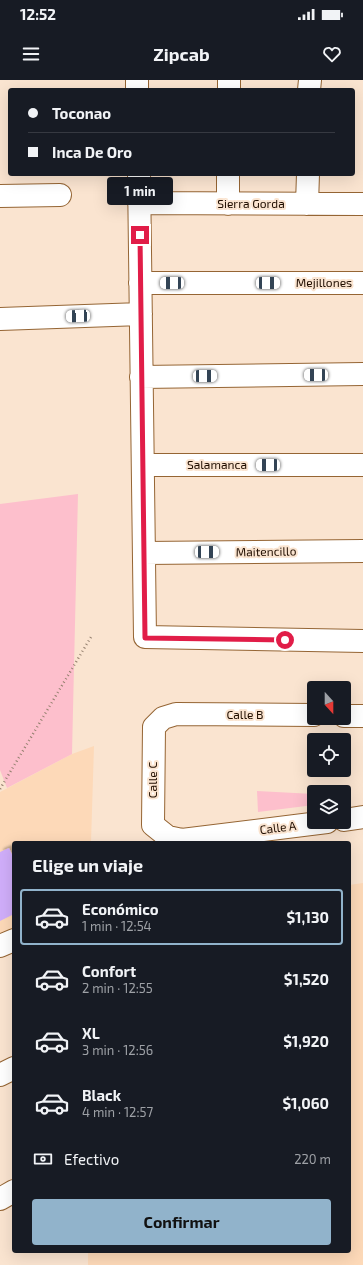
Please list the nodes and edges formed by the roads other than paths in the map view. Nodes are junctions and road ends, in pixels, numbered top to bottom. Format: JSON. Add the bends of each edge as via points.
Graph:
{"nodes":[{"id":1,"x":139,"y":176,"type":"edge"},
{"id":2,"x":228,"y":176,"type":"edge"},
{"id":3,"x":308,"y":176,"type":"edge"},
{"id":4,"x":60,"y":194,"type":"dead end"},
{"id":5,"x":0,"y":196,"type":"edge"},
{"id":6,"x":139,"y":203,"type":"junction"},
{"id":7,"x":228,"y":204,"type":"junction"},
{"id":8,"x":307,"y":204,"type":"junction"},
{"id":9,"x":363,"y":204,"type":"edge"},
{"id":10,"x":140,"y":283,"type":"junction"},
{"id":11,"x":363,"y":283,"type":"edge"},
{"id":12,"x":140,"y":314,"type":"junction"},
{"id":13,"x":0,"y":319,"type":"edge"},
{"id":14,"x":363,"y":374,"type":"edge"},
{"id":15,"x":141,"y":376,"type":"junction"},
{"id":16,"x":143,"y":465,"type":"junction"},
{"id":17,"x":363,"y":465,"type":"edge"},
{"id":18,"x":363,"y":551,"type":"edge"},
{"id":19,"x":144,"y":553,"type":"junction"},
{"id":20,"x":363,"y":641,"type":"edge"},
{"id":21,"x":176,"y":714,"type":"joint"},
{"id":22,"x":307,"y":715,"type":"edge"},
{"id":23,"x":351,"y":716,"type":"edge"},
{"id":24,"x":363,"y":716,"type":"edge"},
{"id":25,"x":363,"y":817,"type":"edge"},
{"id":26,"x":351,"y":819,"type":"edge"},
{"id":27,"x":307,"y":824,"type":"edge"},
{"id":28,"x":182,"y":840,"type":"joint"},
{"id":29,"x":12,"y":941,"type":"edge"},
{"id":30,"x":0,"y":946,"type":"edge"},
{"id":31,"x":12,"y":1069,"type":"edge"},
{"id":32,"x":0,"y":1074,"type":"edge"},
{"id":33,"x":12,"y":1192,"type":"edge"},
{"id":34,"x":0,"y":1199,"type":"edge"}],
"edges":[{"from":1,"to":6,"type":"street"},
{"from":2,"to":7,"type":"street"},
{"from":3,"to":8,"type":"street"},
{"from":4,"to":5,"type":"street"},
{"from":6,"to":7,"type":"street","name":"Sierra Gorda"},
{"from":6,"to":10,"type":"street"},
{"from":7,"to":8,"type":"street","name":"Sierra Gorda"},
{"from":8,"to":9,"type":"street","name":"Sierra Gorda"},
{"from":10,"to":11,"type":"street","name":"Mejillones"},
{"from":10,"to":12,"type":"street"},
{"from":12,"to":13,"type":"street"},
{"from":12,"to":15,"type":"street"},
{"from":14,"to":15,"type":"street"},
{"from":15,"to":16,"type":"street"},
{"from":16,"to":17,"type":"street","name":"Salamanca"},
{"from":16,"to":19,"type":"street"},
{"from":18,"to":19,"type":"street","name":"Maitencillo"},
{"from":19,"to":20,"type":"street","via":[[145,638]]},
{"from":21,"to":22,"type":"street","name":"Calle B"},
{"from":21,"to":28,"type":"street","name":"Calle C","via":[[163,718],[154,727],[153,825],[168,837]]},
{"from":23,"to":24,"type":"street"},
{"from":25,"to":26,"type":"street"},
{"from":27,"to":28,"type":"street","name":"Calle A"},
{"from":29,"to":30,"type":"street"},
{"from":31,"to":32,"type":"street"},
{"from":33,"to":34,"type":"street"}]}
